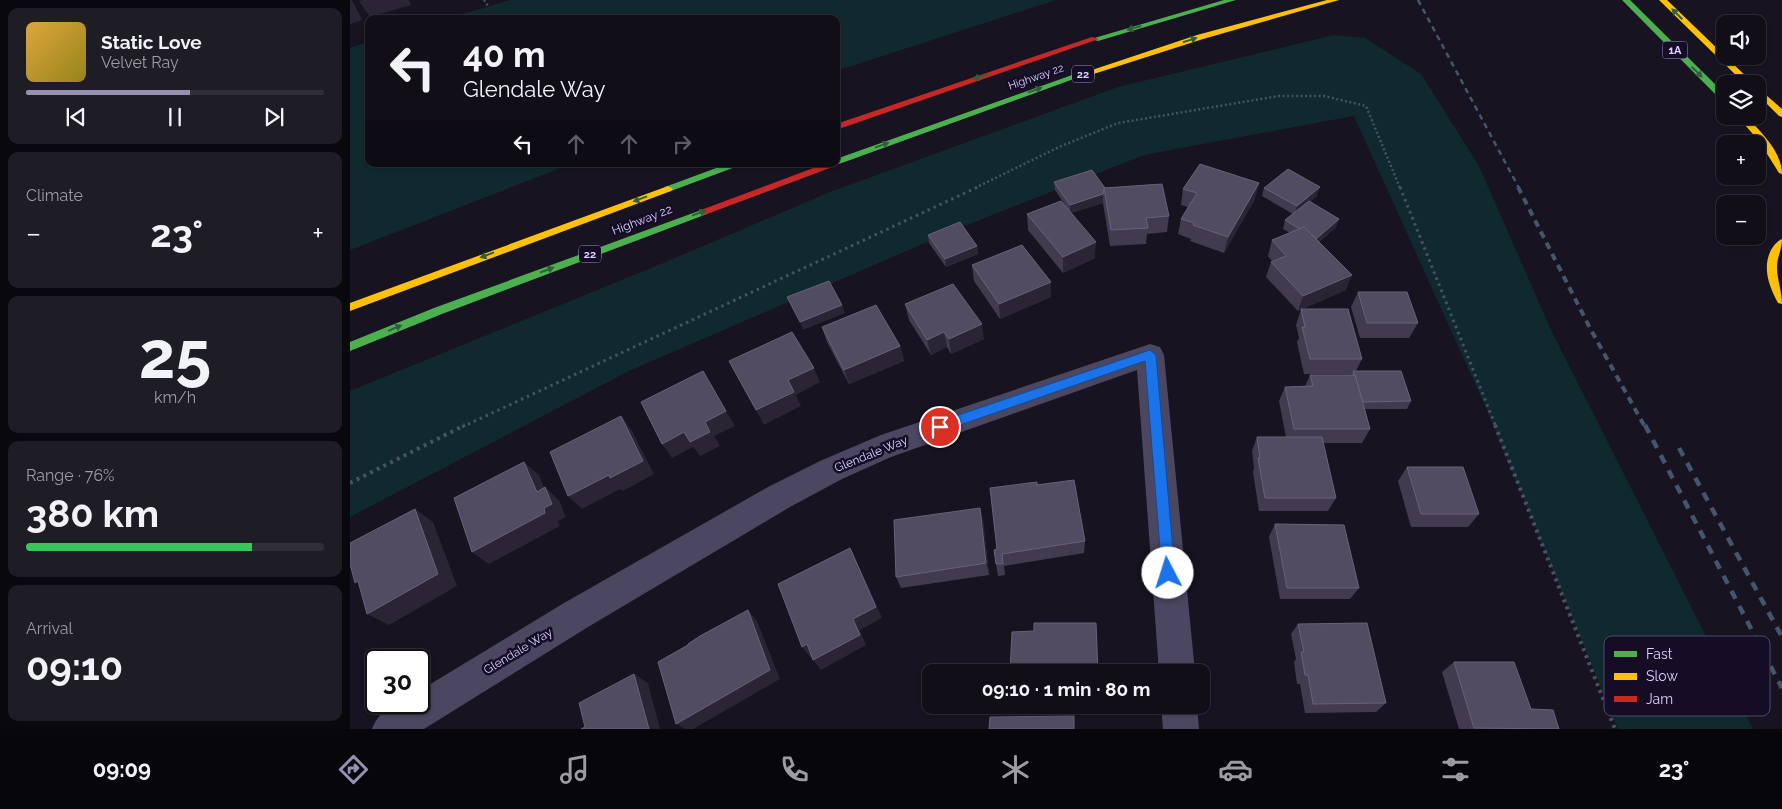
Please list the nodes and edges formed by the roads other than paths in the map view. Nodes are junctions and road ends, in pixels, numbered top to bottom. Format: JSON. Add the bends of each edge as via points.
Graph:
{"nodes":[{"id":1,"x":1232,"y":0,"type":"edge"},
{"id":2,"x":1334,"y":0,"type":"edge"},
{"id":3,"x":1626,"y":0,"type":"edge"},
{"id":4,"x":1663,"y":0,"type":"edge"},
{"id":5,"x":1741,"y":75,"type":"edge"},
{"id":6,"x":1716,"y":90,"type":"edge"},
{"id":7,"x":1766,"y":98,"type":"edge"},
{"id":8,"x":1782,"y":114,"type":"edge"},
{"id":9,"x":1749,"y":125,"type":"edge"},
{"id":10,"x":840,"y":126,"type":"edge"},
{"id":11,"x":840,"y":161,"type":"edge"},
{"id":12,"x":726,"y":167,"type":"edge"},
{"id":13,"x":824,"y":167,"type":"edge"},
{"id":14,"x":1782,"y":171,"type":"edge"},
{"id":15,"x":1782,"y":233,"type":"edge"},
{"id":16,"x":1780,"y":245,"type":"edge"},
{"id":17,"x":1782,"y":300,"type":"edge"},
{"id":18,"x":350,"y":307,"type":"edge"},
{"id":19,"x":350,"y":347,"type":"edge"},
{"id":20,"x":1176,"y":664,"type":"edge"},
{"id":21,"x":1180,"y":714,"type":"edge"},
{"id":22,"x":390,"y":729,"type":"edge"},
{"id":23,"x":1181,"y":729,"type":"edge"}],
"edges":[{"from":1,"to":10,"type":"main road","name":"Highway 22","number":"22","one_way":true,"via":[[1090,40]]},
{"from":11,"to":2,"type":"main road","name":"Highway 22","number":"22","one_way":true,"via":[[1065,80],[1200,37]]},
{"from":3,"to":6,"type":"main road","number":"1A","one_way":true},
{"from":5,"to":4,"type":"main road","number":"1A","one_way":true},
{"from":7,"to":8,"type":"main road"},
{"from":9,"to":14,"type":"main road"},
{"from":12,"to":18,"type":"main road","name":"Highway 22","one_way":true},
{"from":19,"to":13,"type":"main road","name":"Highway 22","number":"22","one_way":true},
{"from":15,"to":16,"type":"main road"},
{"from":16,"to":17,"type":"main road","via":[[1770,266],[1776,292]]},
{"from":20,"to":22,"type":"street","name":"Glendale Way","via":[[1150,355],[881,448],[831,470],[585,610]]},
{"from":21,"to":23,"type":"street"}]}
